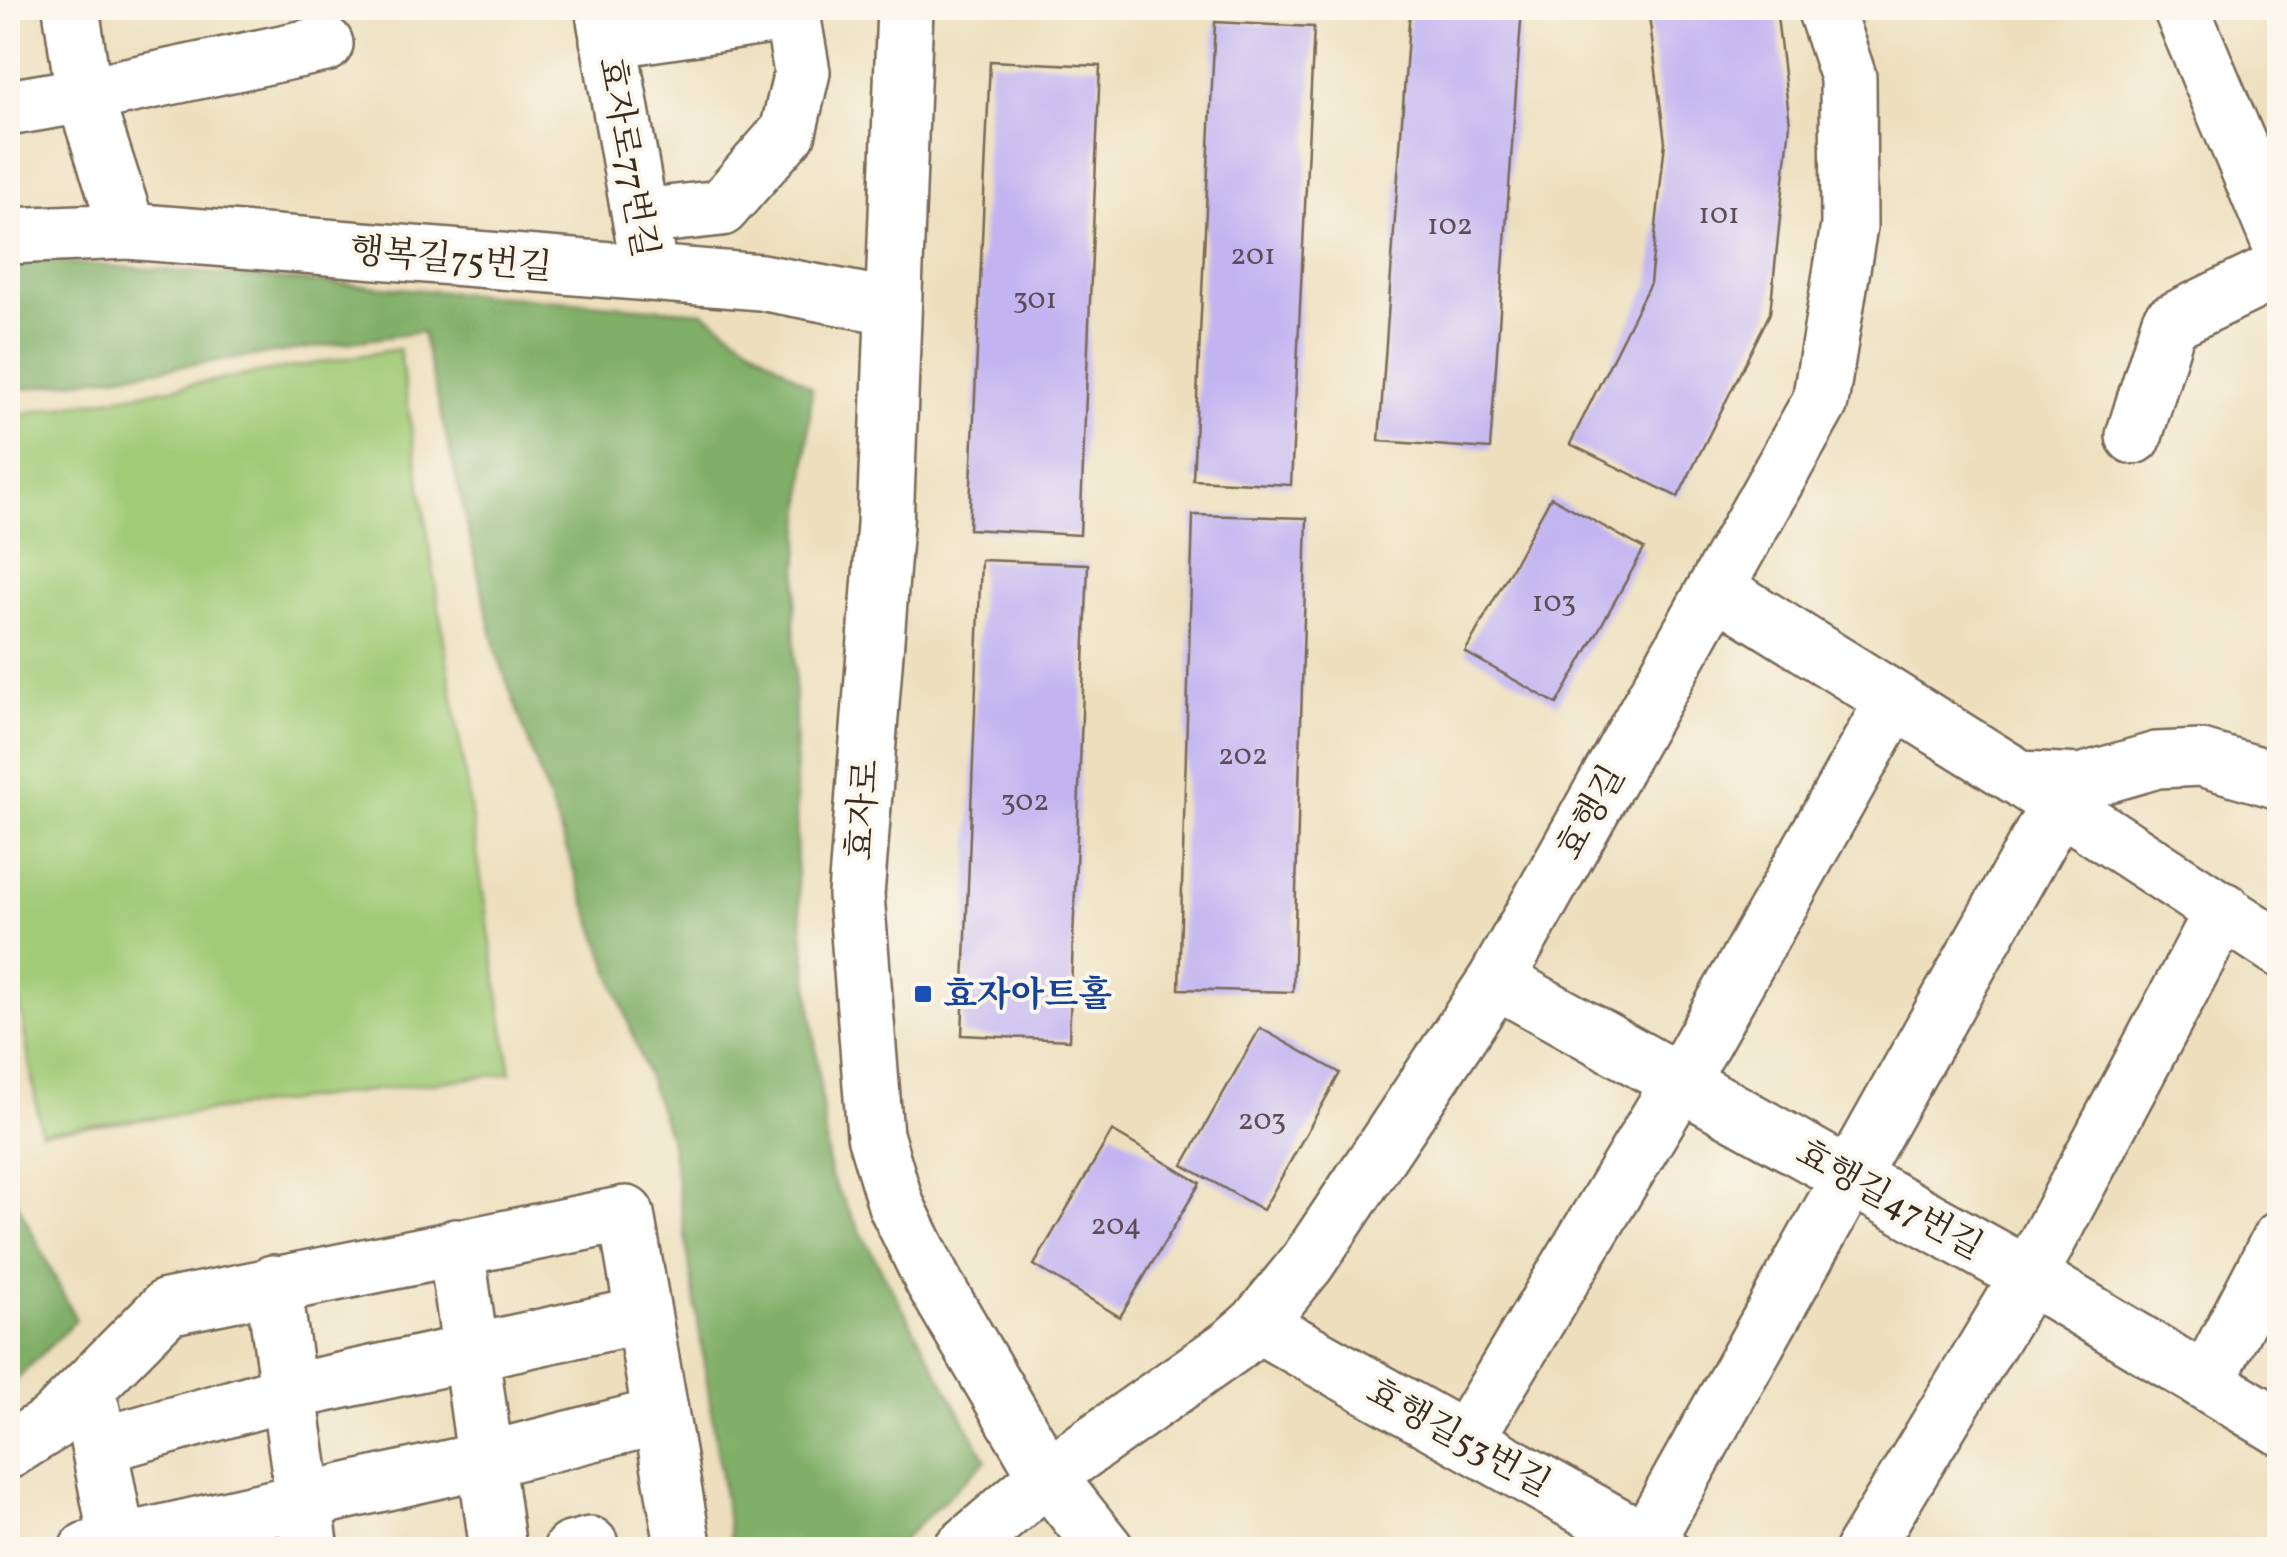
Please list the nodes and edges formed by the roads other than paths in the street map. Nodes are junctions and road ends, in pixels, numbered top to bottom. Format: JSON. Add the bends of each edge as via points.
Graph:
{"nodes":[{"id":1,"x":71,"y":8,"type":"edge"},
{"id":2,"x":906,"y":8,"type":"edge"},
{"id":3,"x":1825,"y":8,"type":"edge"},
{"id":4,"x":2181,"y":8,"type":"edge"},
{"id":5,"x":792,"y":10,"type":"edge"},
{"id":6,"x":605,"y":24,"type":"edge"},
{"id":7,"x":325,"y":44,"type":"dead end"},
{"id":8,"x":84,"y":95,"type":"junction"},
{"id":9,"x":8,"y":108,"type":"edge"},
{"id":10,"x":640,"y":217,"type":"junction"},
{"id":11,"x":128,"y":231,"type":"junction"},
{"id":12,"x":8,"y":236,"type":"edge"},
{"id":13,"x":2280,"y":244,"type":"edge"},
{"id":14,"x":2280,"y":269,"type":"edge"},
{"id":15,"x":650,"y":275,"type":"junction"},
{"id":16,"x":893,"y":307,"type":"junction"},
{"id":17,"x":2134,"y":436,"type":"dead end"},
{"id":18,"x":1716,"y":589,"type":"junction"},
{"id":19,"x":1894,"y":700,"type":"junction"},
{"id":20,"x":2280,"y":781,"type":"edge"},
{"id":21,"x":2040,"y":792,"type":"junction"},
{"id":22,"x":2223,"y":910,"type":"junction"},
{"id":23,"x":2280,"y":949,"type":"edge"},
{"id":24,"x":1496,"y":980,"type":"junction"},
{"id":25,"x":1680,"y":1082,"type":"junction"},
{"id":26,"x":1850,"y":1178,"type":"junction"},
{"id":27,"x":2280,"y":1239,"type":"edge"},
{"id":28,"x":456,"y":1247,"type":"junction"},
{"id":29,"x":2029,"y":1276,"type":"junction"},
{"id":30,"x":273,"y":1283,"type":"junction"},
{"id":31,"x":643,"y":1315,"type":"junction"},
{"id":32,"x":1257,"y":1324,"type":"junction"},
{"id":33,"x":470,"y":1353,"type":"junction"},
{"id":34,"x":2206,"y":1382,"type":"junction"},
{"id":35,"x":88,"y":1387,"type":"junction"},
{"id":36,"x":289,"y":1392,"type":"junction"},
{"id":37,"x":660,"y":1416,"type":"junction"},
{"id":38,"x":2280,"y":1427,"type":"edge"},
{"id":39,"x":1465,"y":1440,"type":"junction"},
{"id":40,"x":99,"y":1446,"type":"junction"},
{"id":41,"x":8,"y":1451,"type":"edge"},
{"id":42,"x":486,"y":1460,"type":"junction"},
{"id":43,"x":1047,"y":1476,"type":"junction"},
{"id":44,"x":308,"y":1525,"type":"edge"},
{"id":45,"x":1654,"y":1545,"type":"edge"},
{"id":46,"x":108,"y":1547,"type":"edge"},
{"id":47,"x":498,"y":1550,"type":"edge"},
{"id":48,"x":684,"y":1550,"type":"edge"},
{"id":49,"x":961,"y":1550,"type":"edge"},
{"id":50,"x":1106,"y":1550,"type":"edge"},
{"id":51,"x":1863,"y":1550,"type":"edge"}],
"edges":[{"from":1,"to":8,"type":"street"},
{"from":2,"to":16,"type":"street","name":"효자로"},
{"from":3,"to":18,"type":"street","name":"효행길","via":[[1848,77],[1849,226],[1820,402]]},
{"from":4,"to":13,"type":"street"},
{"from":5,"to":6,"type":"street","name":"효자로77번길"},
{"from":5,"to":10,"type":"street","via":[[802,72],[788,132],[721,208]]},
{"from":6,"to":10,"type":"street","name":"효자로77번길"},
{"from":7,"to":8,"type":"street"},
{"from":8,"to":9,"type":"street"},
{"from":8,"to":11,"type":"street"},
{"from":10,"to":15,"type":"street","name":"효자로77번길"},
{"from":11,"to":12,"type":"street","name":"행복길75번길"},
{"from":11,"to":15,"type":"street","name":"행복길75번길"},
{"from":14,"to":17,"type":"street","via":[[2169,323]]},
{"from":15,"to":16,"type":"street","name":"행복길75번길","via":[[762,282]]},
{"from":16,"to":43,"type":"street","name":"효자로","via":[[856,896],[875,1135],[896,1205],[933,1282]]},
{"from":18,"to":19,"type":"street"},
{"from":18,"to":24,"type":"street","name":"효행길"},
{"from":19,"to":21,"type":"street"},
{"from":19,"to":25,"type":"street"},
{"from":20,"to":21,"type":"street","via":[[2201,758],[2157,760]]},
{"from":21,"to":22,"type":"street"},
{"from":21,"to":26,"type":"street"},
{"from":22,"to":23,"type":"street"},
{"from":22,"to":29,"type":"street"},
{"from":24,"to":25,"type":"street","name":"효행길47번길"},
{"from":24,"to":32,"type":"street","name":"효행길","via":[[1307,1263]]},
{"from":25,"to":26,"type":"street","name":"효행길47번길"},
{"from":25,"to":39,"type":"street"},
{"from":26,"to":29,"type":"street","name":"효행길47번길"},
{"from":26,"to":45,"type":"street"},
{"from":27,"to":34,"type":"street"},
{"from":28,"to":30,"type":"street"},
{"from":28,"to":31,"type":"street","via":[[626,1214]]},
{"from":28,"to":33,"type":"street"},
{"from":29,"to":34,"type":"street","name":"효행길47번길"},
{"from":29,"to":51,"type":"street"},
{"from":30,"to":35,"type":"street","via":[[167,1307]]},
{"from":30,"to":36,"type":"street"},
{"from":31,"to":33,"type":"street"},
{"from":31,"to":37,"type":"street"},
{"from":32,"to":39,"type":"street","name":"효행길53번길"},
{"from":32,"to":43,"type":"street","name":"효행길"},
{"from":33,"to":36,"type":"street"},
{"from":33,"to":42,"type":"street"},
{"from":34,"to":38,"type":"street","name":"효행길47번길"},
{"from":35,"to":40,"type":"street"},
{"from":35,"to":41,"type":"street","via":[[52,1423]]},
{"from":36,"to":40,"type":"street"},
{"from":36,"to":44,"type":"street"},
{"from":37,"to":42,"type":"street"},
{"from":37,"to":48,"type":"street"},
{"from":39,"to":45,"type":"street","name":"효행길53번길"},
{"from":40,"to":46,"type":"street"},
{"from":42,"to":44,"type":"street"},
{"from":42,"to":47,"type":"street"},
{"from":43,"to":49,"type":"street","name":"효행길"},
{"from":43,"to":50,"type":"street","name":"효자로"},
{"from":44,"to":46,"type":"street"}]}
